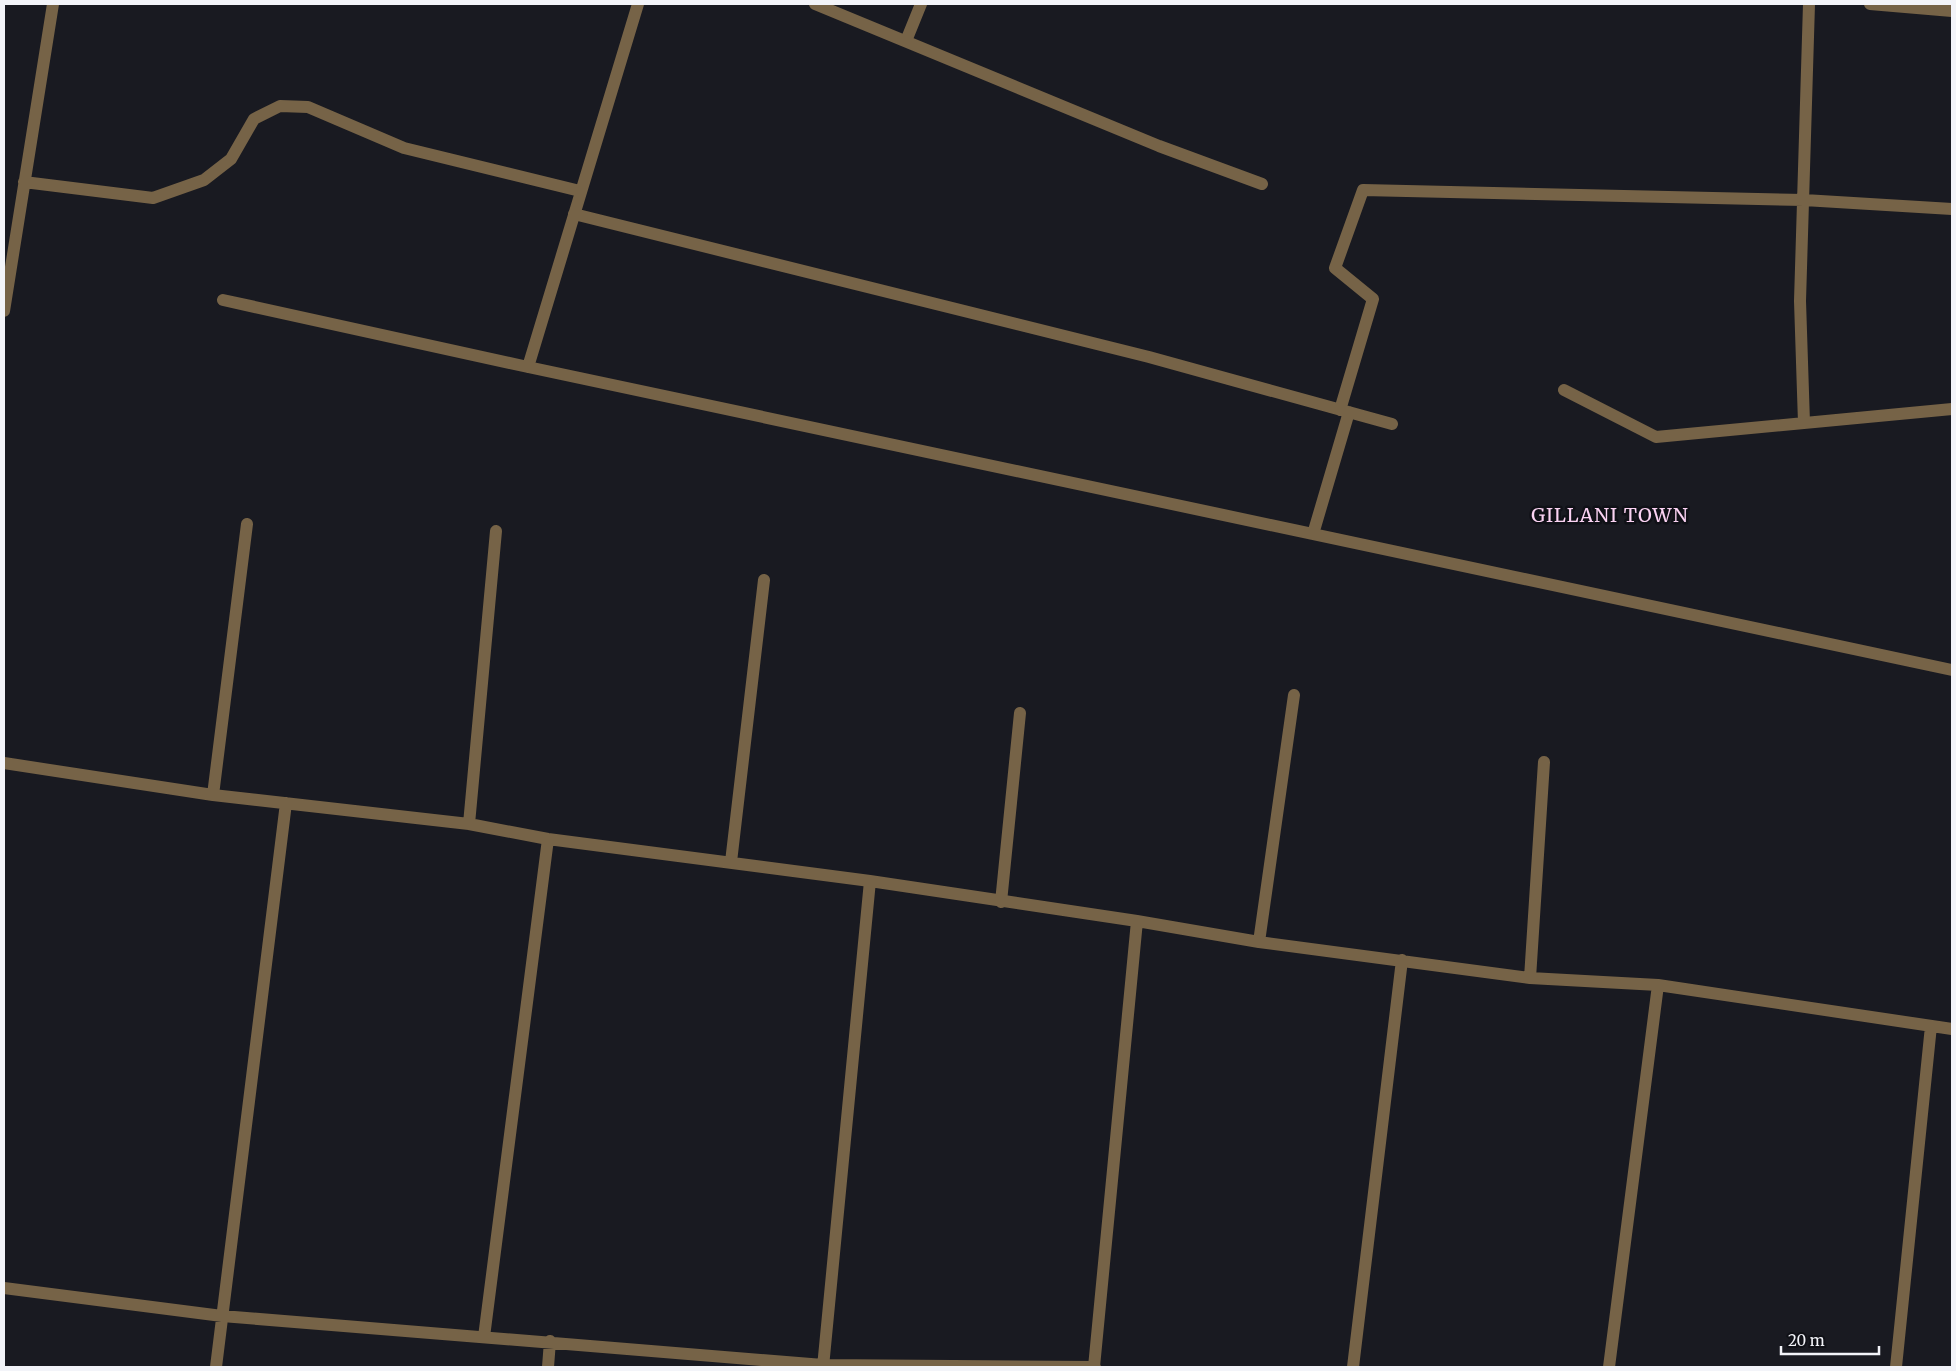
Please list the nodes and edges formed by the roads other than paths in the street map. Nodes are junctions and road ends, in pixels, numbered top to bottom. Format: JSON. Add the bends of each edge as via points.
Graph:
{"nodes":[{"id":1,"x":53,"y":4,"type":"edge"},
{"id":2,"x":638,"y":4,"type":"edge"},
{"id":3,"x":815,"y":4,"type":"edge"},
{"id":4,"x":921,"y":4,"type":"edge"},
{"id":5,"x":1809,"y":4,"type":"edge"},
{"id":6,"x":1870,"y":4,"type":"edge"},
{"id":7,"x":1952,"y":11,"type":"edge"},
{"id":8,"x":906,"y":41,"type":"junction"},
{"id":9,"x":24,"y":182,"type":"junction"},
{"id":10,"x":1262,"y":184,"type":"dead end"},
{"id":11,"x":580,"y":192,"type":"junction"},
{"id":12,"x":1804,"y":200,"type":"junction"},
{"id":13,"x":1952,"y":209,"type":"edge"},
{"id":14,"x":574,"y":214,"type":"junction"},
{"id":15,"x":223,"y":300,"type":"dead end"},
{"id":16,"x":4,"y":311,"type":"edge"},
{"id":17,"x":528,"y":367,"type":"junction"},
{"id":18,"x":1564,"y":390,"type":"dead end"},
{"id":19,"x":1952,"y":409,"type":"edge"},
{"id":20,"x":1344,"y":411,"type":"junction"},
{"id":21,"x":1804,"y":423,"type":"junction"},
{"id":22,"x":1392,"y":424,"type":"dead end"},
{"id":23,"x":247,"y":524,"type":"dead end"},
{"id":24,"x":496,"y":531,"type":"dead end"},
{"id":25,"x":1313,"y":534,"type":"junction"},
{"id":26,"x":764,"y":580,"type":"dead end"},
{"id":27,"x":1952,"y":670,"type":"edge"},
{"id":28,"x":1294,"y":695,"type":"dead end"},
{"id":29,"x":1020,"y":713,"type":"dead end"},
{"id":30,"x":1544,"y":762,"type":"dead end"},
{"id":31,"x":4,"y":763,"type":"edge"},
{"id":32,"x":213,"y":795,"type":"junction"},
{"id":33,"x":286,"y":803,"type":"junction"},
{"id":34,"x":469,"y":824,"type":"junction"},
{"id":35,"x":548,"y":839,"type":"junction"},
{"id":36,"x":731,"y":862,"type":"junction"},
{"id":37,"x":870,"y":881,"type":"junction"},
{"id":38,"x":1001,"y":902,"type":"junction"},
{"id":39,"x":1137,"y":921,"type":"junction"},
{"id":40,"x":1259,"y":942,"type":"junction"},
{"id":41,"x":1402,"y":960,"type":"junction"},
{"id":42,"x":1530,"y":978,"type":"junction"},
{"id":43,"x":1658,"y":985,"type":"junction"},
{"id":44,"x":1931,"y":1026,"type":"junction"},
{"id":45,"x":1952,"y":1029,"type":"edge"},
{"id":46,"x":4,"y":1288,"type":"edge"},
{"id":47,"x":222,"y":1316,"type":"junction"},
{"id":48,"x":484,"y":1337,"type":"junction"},
{"id":49,"x":550,"y":1341,"type":"junction"},
{"id":50,"x":823,"y":1366,"type":"edge"},
{"id":51,"x":216,"y":1367,"type":"edge"},
{"id":52,"x":548,"y":1367,"type":"edge"},
{"id":53,"x":1094,"y":1367,"type":"edge"},
{"id":54,"x":1353,"y":1367,"type":"edge"},
{"id":55,"x":1609,"y":1367,"type":"edge"},
{"id":56,"x":1896,"y":1367,"type":"edge"}],
"edges":[{"from":1,"to":9,"type":"street"},
{"from":2,"to":11,"type":"street"},
{"from":3,"to":8,"type":"street"},
{"from":4,"to":8,"type":"street"},
{"from":5,"to":12,"type":"street"},
{"from":6,"to":7,"type":"street"},
{"from":8,"to":10,"type":"street","via":[[1159,146]]},
{"from":9,"to":11,"type":"street","via":[[153,198],[204,180],[231,158],[254,119],[280,106],[308,107],[404,148]]},
{"from":9,"to":16,"type":"street"},
{"from":11,"to":14,"type":"street"},
{"from":12,"to":13,"type":"street"},
{"from":12,"to":20,"type":"street","via":[[1363,190],[1335,268],[1373,298]]},
{"from":12,"to":21,"type":"street","via":[[1800,301]]},
{"from":14,"to":17,"type":"street"},
{"from":14,"to":20,"type":"street","via":[[1149,357]]},
{"from":15,"to":17,"type":"street"},
{"from":17,"to":25,"type":"street"},
{"from":18,"to":21,"type":"street","via":[[1656,437]]},
{"from":19,"to":21,"type":"street"},
{"from":20,"to":22,"type":"street"},
{"from":20,"to":25,"type":"street"},
{"from":23,"to":32,"type":"street"},
{"from":24,"to":34,"type":"street"},
{"from":25,"to":27,"type":"street"},
{"from":26,"to":36,"type":"street"},
{"from":28,"to":40,"type":"street"},
{"from":29,"to":38,"type":"street"},
{"from":30,"to":42,"type":"street"},
{"from":31,"to":32,"type":"street"},
{"from":32,"to":33,"type":"street"},
{"from":33,"to":34,"type":"street"},
{"from":33,"to":47,"type":"street"},
{"from":34,"to":35,"type":"street"},
{"from":35,"to":36,"type":"street"},
{"from":35,"to":48,"type":"street"},
{"from":36,"to":37,"type":"street"},
{"from":37,"to":38,"type":"street"},
{"from":37,"to":50,"type":"street"},
{"from":38,"to":39,"type":"street"},
{"from":39,"to":40,"type":"street"},
{"from":39,"to":53,"type":"street"},
{"from":40,"to":41,"type":"street"},
{"from":41,"to":42,"type":"street"},
{"from":41,"to":54,"type":"street"},
{"from":42,"to":43,"type":"street"},
{"from":43,"to":44,"type":"street"},
{"from":43,"to":55,"type":"street"},
{"from":44,"to":45,"type":"street"},
{"from":44,"to":56,"type":"street"},
{"from":46,"to":47,"type":"street"},
{"from":47,"to":48,"type":"street"},
{"from":47,"to":51,"type":"street"},
{"from":48,"to":49,"type":"street"},
{"from":49,"to":50,"type":"street"},
{"from":49,"to":52,"type":"street"},
{"from":50,"to":53,"type":"street"}]}
